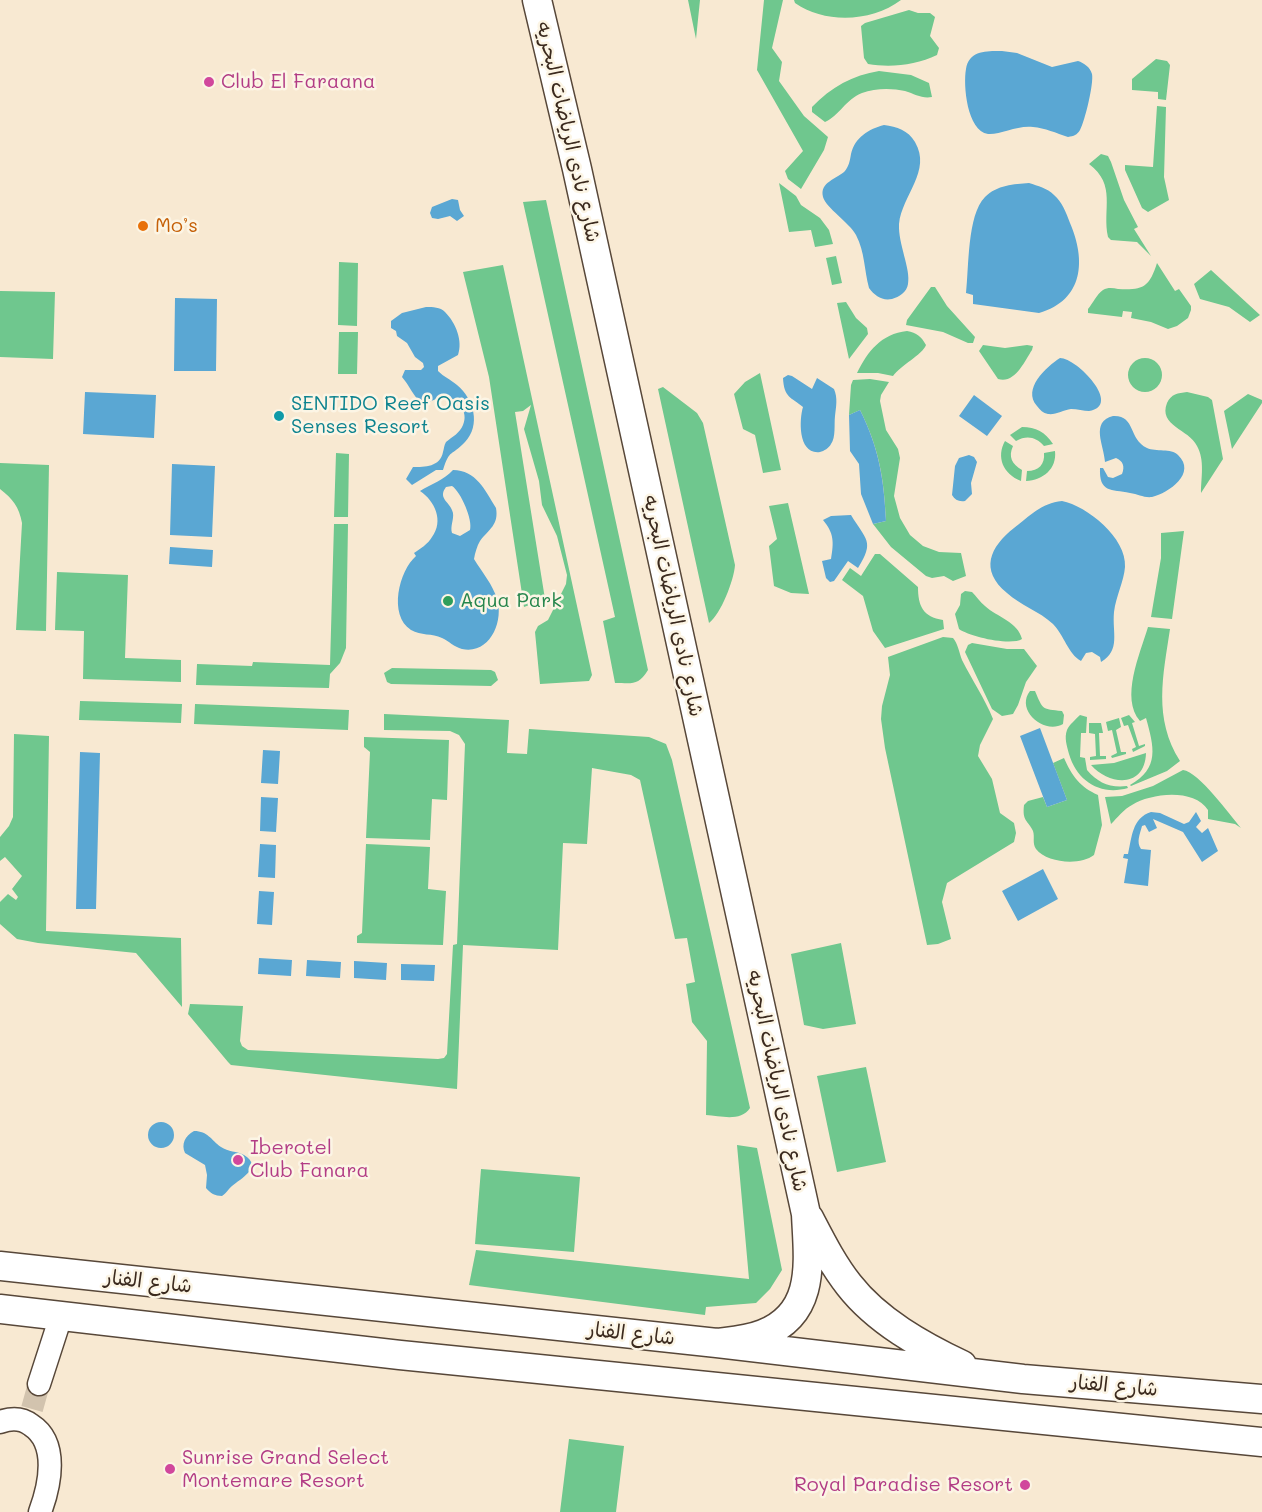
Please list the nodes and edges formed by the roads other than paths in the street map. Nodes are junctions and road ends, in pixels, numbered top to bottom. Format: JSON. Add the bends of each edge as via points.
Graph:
{"nodes":[{"id":1,"x":537,"y":0,"type":"edge"},
{"id":2,"x":806,"y":1214,"type":"junction"},
{"id":3,"x":0,"y":1266,"type":"edge"},
{"id":4,"x":0,"y":1309,"type":"edge"},
{"id":5,"x":61,"y":1316,"type":"junction"},
{"id":6,"x":717,"y":1343,"type":"junction"},
{"id":7,"x":979,"y":1373,"type":"junction"},
{"id":8,"x":39,"y":1384,"type":"tunnel mouth"},
{"id":9,"x":1262,"y":1399,"type":"edge"},
{"id":10,"x":0,"y":1422,"type":"edge"},
{"id":11,"x":1262,"y":1442,"type":"edge"},
{"id":12,"x":40,"y":1512,"type":"edge"}],
"edges":[{"from":1,"to":2,"type":"main road","name":"شارع نادى الرياضات البحريه"},
{"from":2,"to":6,"type":"main road","name":"شارع نادى الرياضات البحريه","via":[[806,1286],[796,1309],[764,1334]]},
{"from":2,"to":7,"type":"main road","name":"شارع نادى الرياضات البحريه","via":[[843,1277],[870,1308],[940,1354]]},
{"from":3,"to":6,"type":"main road","name":"شارع الفنار"},
{"from":4,"to":5,"type":"main road","name":"شارع الفنار"},
{"from":5,"to":8,"type":"street"},
{"from":5,"to":11,"type":"main road","name":"شارع الفنار","via":[[400,1355]]},
{"from":6,"to":7,"type":"main road","name":"شارع الفنار"},
{"from":7,"to":9,"type":"main road","name":"شارع الفنار"},
{"from":10,"to":12,"type":"street","via":[[30,1416],[46,1441],[48,1482]]}]}
